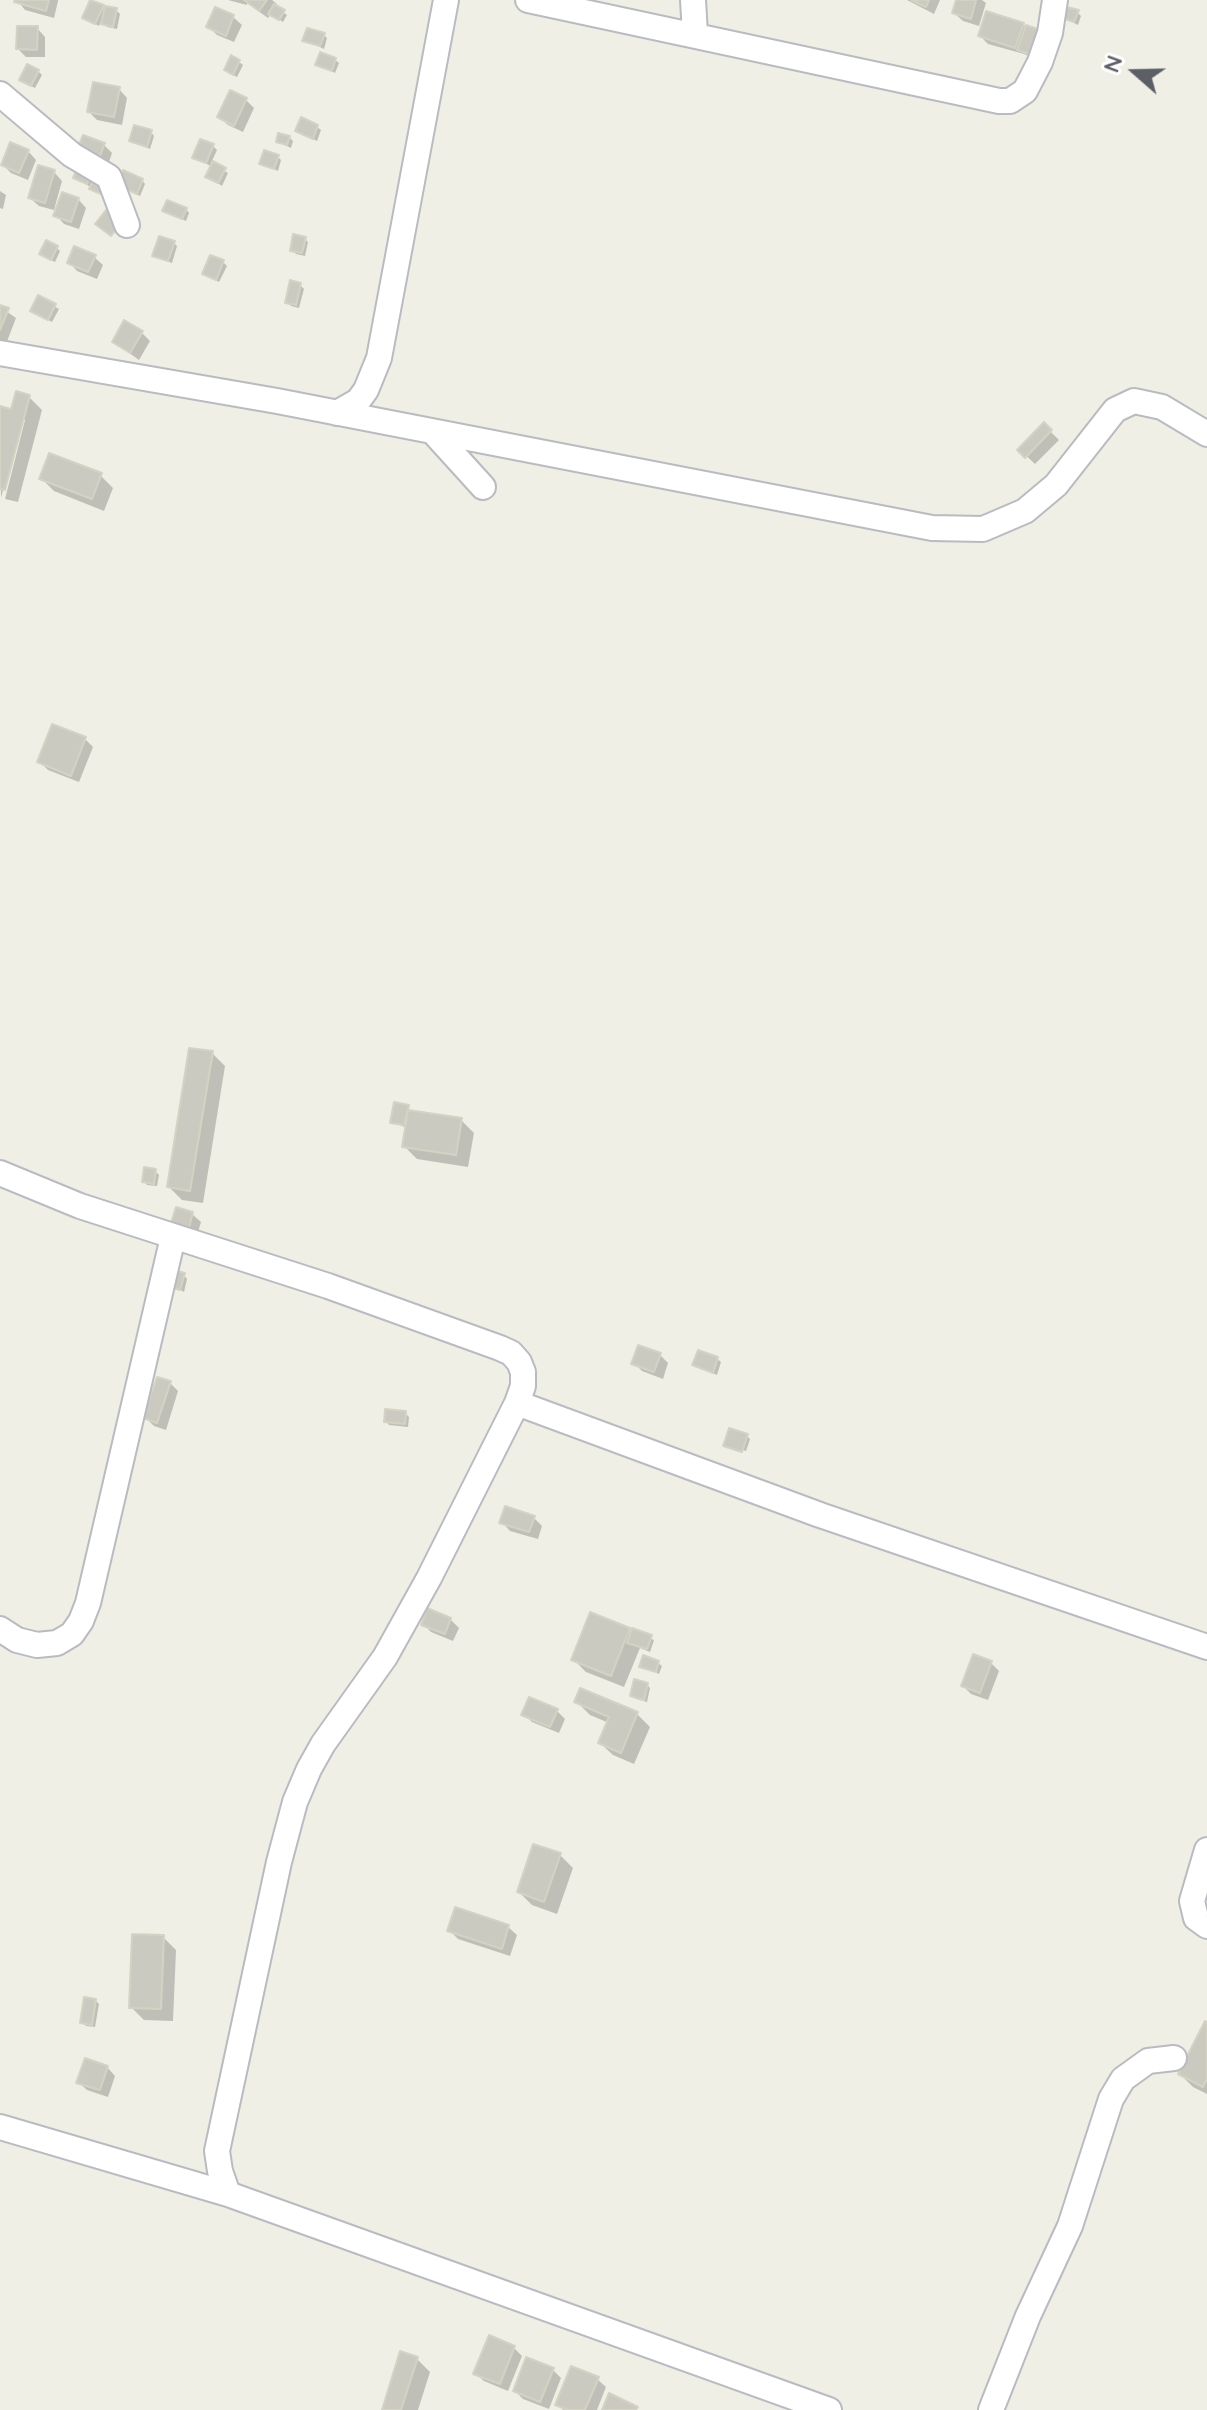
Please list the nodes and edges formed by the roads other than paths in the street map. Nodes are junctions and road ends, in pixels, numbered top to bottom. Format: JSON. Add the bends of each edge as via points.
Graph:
{"nodes":[{"id":1,"x":446,"y":0,"type":"edge"},
{"id":2,"x":528,"y":0,"type":"edge"},
{"id":3,"x":693,"y":0,"type":"edge"},
{"id":4,"x":1055,"y":0,"type":"edge"},
{"id":5,"x":695,"y":34,"type":"junction"},
{"id":6,"x":0,"y":94,"type":"edge"},
{"id":7,"x":127,"y":225,"type":"dead end"},
{"id":8,"x":0,"y":353,"type":"edge"},
{"id":9,"x":337,"y":413,"type":"junction"},
{"id":10,"x":434,"y":433,"type":"junction"},
{"id":11,"x":1207,"y":434,"type":"edge"},
{"id":12,"x":483,"y":487,"type":"dead end"},
{"id":13,"x":0,"y":1173,"type":"edge"},
{"id":14,"x":173,"y":1237,"type":"junction"},
{"id":15,"x":517,"y":1403,"type":"junction"},
{"id":16,"x":0,"y":1629,"type":"edge"},
{"id":17,"x":1207,"y":1647,"type":"edge"},
{"id":18,"x":1207,"y":1850,"type":"edge"},
{"id":19,"x":1207,"y":1926,"type":"edge"},
{"id":20,"x":1174,"y":2058,"type":"dead end"},
{"id":21,"x":0,"y":2127,"type":"edge"},
{"id":22,"x":228,"y":2194,"type":"junction"},
{"id":23,"x":829,"y":2410,"type":"edge"},
{"id":24,"x":991,"y":2410,"type":"edge"}],
"edges":[{"from":1,"to":9,"type":"street","via":[[379,358],[358,401]]},
{"from":2,"to":5,"type":"street"},
{"from":3,"to":5,"type":"street"},
{"from":4,"to":5,"type":"street","via":[[1040,62],[1025,91],[1010,101]]},
{"from":6,"to":7,"type":"street","via":[[72,155],[109,177]]},
{"from":8,"to":9,"type":"street"},
{"from":9,"to":10,"type":"street"},
{"from":10,"to":11,"type":"street","via":[[932,528],[983,529],[1025,511],[1056,485],[1115,410],[1134,401],[1162,407]]},
{"from":10,"to":12,"type":"street"},
{"from":13,"to":14,"type":"street"},
{"from":14,"to":15,"type":"street","via":[[511,1353],[523,1372]]},
{"from":14,"to":16,"type":"street","via":[[81,1621],[57,1643],[37,1645]]},
{"from":15,"to":17,"type":"street","via":[[820,1515]]},
{"from":15,"to":22,"type":"street","via":[[429,1578],[385,1657],[323,1744],[295,1802],[217,2151]]},
{"from":18,"to":19,"type":"street","via":[[1192,1901],[1196,1918]]},
{"from":20,"to":24,"type":"street","via":[[1148,2061],[1123,2079],[1111,2099],[1070,2226]]},
{"from":21,"to":22,"type":"street"},
{"from":22,"to":23,"type":"street"}]}
